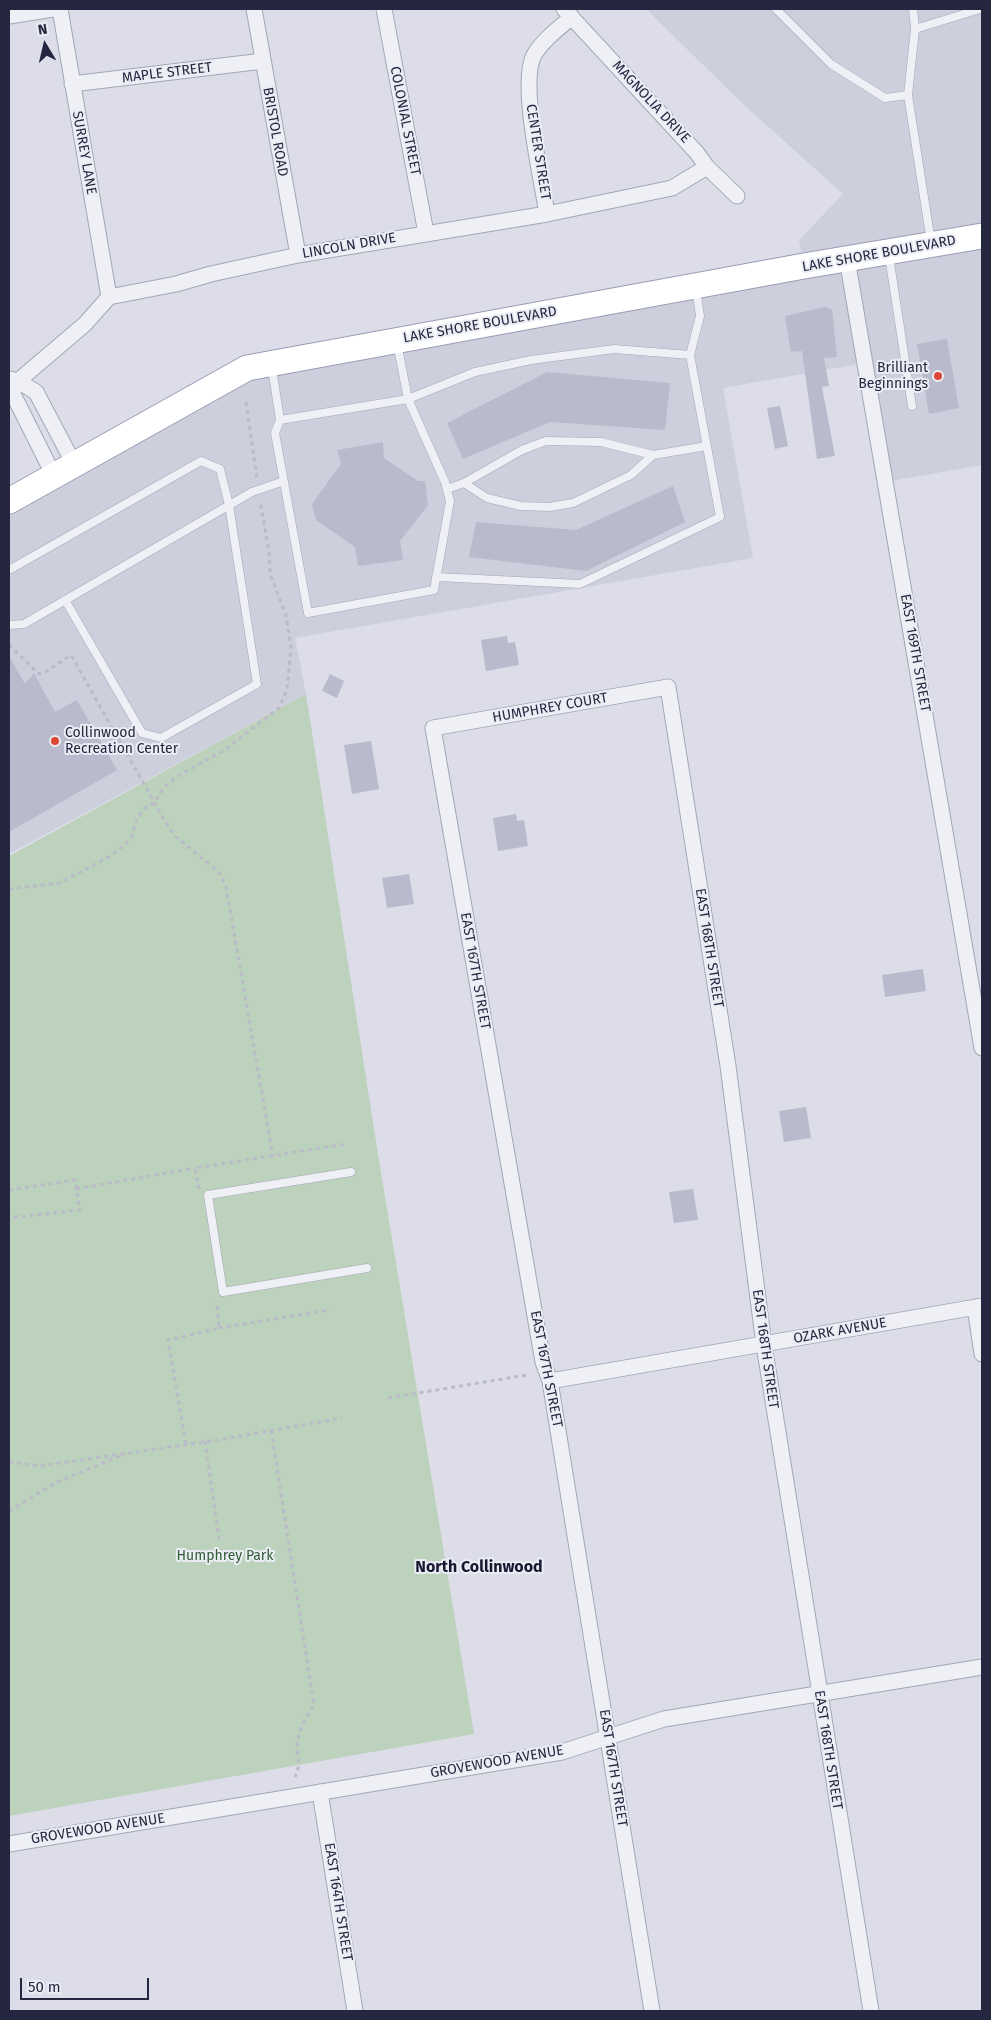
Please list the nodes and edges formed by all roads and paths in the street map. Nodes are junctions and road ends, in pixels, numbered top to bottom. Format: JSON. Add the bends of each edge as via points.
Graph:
{"nodes":[{"id":1,"x":53,"y":9,"type":"edge"},
{"id":2,"x":60,"y":9,"type":"edge"},
{"id":3,"x":254,"y":9,"type":"edge"},
{"id":4,"x":384,"y":9,"type":"edge"},
{"id":5,"x":776,"y":9,"type":"edge"},
{"id":6,"x":913,"y":9,"type":"edge"},
{"id":7,"x":980,"y":9,"type":"edge"},
{"id":8,"x":568,"y":13,"type":"edge"},
{"id":9,"x":9,"y":16,"type":"edge"},
{"id":10,"x":915,"y":29,"type":"junction"},
{"id":11,"x":263,"y":62,"type":"junction"},
{"id":12,"x":72,"y":84,"type":"junction"},
{"id":13,"x":908,"y":95,"type":"junction"},
{"id":14,"x":707,"y":167,"type":"junction"},
{"id":15,"x":737,"y":196,"type":"dead end"},
{"id":16,"x":547,"y":214,"type":"junction"},
{"id":17,"x":426,"y":233,"type":"junction"},
{"id":18,"x":981,"y":239,"type":"edge"},
{"id":19,"x":931,"y":244,"type":"junction"},
{"id":20,"x":888,"y":252,"type":"junction"},
{"id":21,"x":298,"y":255,"type":"junction"},
{"id":22,"x":847,"y":259,"type":"junction"},
{"id":23,"x":695,"y":286,"type":"junction"},
{"id":24,"x":109,"y":297,"type":"junction"},
{"id":25,"x":396,"y":341,"type":"junction"},
{"id":26,"x":690,"y":355,"type":"junction"},
{"id":27,"x":271,"y":364,"type":"junction"},
{"id":28,"x":13,"y":380,"type":"edge"},
{"id":29,"x":408,"y":399,"type":"junction"},
{"id":30,"x":246,"y":402,"type":"dead end"},
{"id":31,"x":912,"y":406,"type":"dead end"},
{"id":32,"x":280,"y":420,"type":"junction"},
{"id":33,"x":707,"y":446,"type":"junction"},
{"id":34,"x":653,"y":455,"type":"junction"},
{"id":35,"x":64,"y":470,"type":"junction"},
{"id":36,"x":284,"y":481,"type":"junction"},
{"id":37,"x":464,"y":483,"type":"junction"},
{"id":38,"x":447,"y":488,"type":"junction"},
{"id":39,"x":259,"y":490,"type":"junction"},
{"id":40,"x":9,"y":501,"type":"edge"},
{"id":41,"x":229,"y":505,"type":"junction"},
{"id":42,"x":261,"y":508,"type":"dead end"},
{"id":43,"x":9,"y":570,"type":"edge"},
{"id":44,"x":436,"y":577,"type":"junction"},
{"id":45,"x":65,"y":600,"type":"junction"},
{"id":46,"x":9,"y":624,"type":"edge"},
{"id":47,"x":9,"y":645,"type":"edge"},
{"id":48,"x":668,"y":687,"type":"joint"},
{"id":49,"x":432,"y":728,"type":"joint"},
{"id":50,"x":982,"y":1048,"type":"edge"},
{"id":51,"x":273,"y":1157,"type":"dead end"},
{"id":52,"x":195,"y":1168,"type":"dead end"},
{"id":53,"x":351,"y":1172,"type":"dead end"},
{"id":54,"x":76,"y":1189,"type":"junction"},
{"id":55,"x":9,"y":1190,"type":"edge"},
{"id":56,"x":9,"y":1218,"type":"edge"},
{"id":57,"x":366,"y":1268,"type":"dead end"},
{"id":58,"x":979,"y":1306,"type":"edge"},
{"id":59,"x":330,"y":1310,"type":"dead end"},
{"id":60,"x":219,"y":1328,"type":"dead end"},
{"id":61,"x":764,"y":1345,"type":"junction"},
{"id":62,"x":982,"y":1354,"type":"edge"},
{"id":63,"x":527,"y":1375,"type":"dead end"},
{"id":64,"x":550,"y":1381,"type":"junction"},
{"id":65,"x":388,"y":1398,"type":"dead end"},
{"id":66,"x":342,"y":1418,"type":"dead end"},
{"id":67,"x":271,"y":1430,"type":"junction"},
{"id":68,"x":205,"y":1441,"type":"junction"},
{"id":69,"x":133,"y":1451,"type":"junction"},
{"id":70,"x":9,"y":1462,"type":"edge"},
{"id":71,"x":9,"y":1511,"type":"edge"},
{"id":72,"x":219,"y":1539,"type":"dead end"},
{"id":73,"x":982,"y":1667,"type":"edge"},
{"id":74,"x":819,"y":1695,"type":"junction"},
{"id":75,"x":608,"y":1737,"type":"junction"},
{"id":76,"x":295,"y":1777,"type":"dead end"},
{"id":77,"x":320,"y":1792,"type":"junction"},
{"id":78,"x":9,"y":1844,"type":"edge"},
{"id":79,"x":355,"y":2011,"type":"edge"},
{"id":80,"x":652,"y":2011,"type":"edge"},
{"id":81,"x":871,"y":2011,"type":"edge"}],
"edges":[{"from":1,"to":9,"type":"street"},
{"from":2,"to":12,"type":"street","name":"SURREY LANE"},
{"from":3,"to":11,"type":"street","name":"BRISTOL ROAD"},
{"from":4,"to":17,"type":"street","name":"COLONIAL STREET"},
{"from":5,"to":13,"type":"lane","via":[[831,64],[885,98]]},
{"from":6,"to":10,"type":"lane"},
{"from":7,"to":10,"type":"lane"},
{"from":8,"to":14,"type":"street","name":"MAGNOLIA DRIVE"},
{"from":8,"to":16,"type":"street","name":"CENTER STREET","via":[[533,56],[530,73],[530,107]]},
{"from":10,"to":13,"type":"lane"},
{"from":11,"to":12,"type":"street","name":"MAPLE STREET"},
{"from":11,"to":21,"type":"street","name":"BRISTOL ROAD"},
{"from":12,"to":24,"type":"street","name":"SURREY LANE"},
{"from":13,"to":19,"type":"lane"},
{"from":14,"to":15,"type":"street","name":"MAGNOLIA DRIVE"},
{"from":14,"to":16,"type":"street","name":"LINCOLN DRIVE","via":[[672,188]]},
{"from":16,"to":17,"type":"street","name":"LINCOLN DRIVE"},
{"from":17,"to":21,"type":"street","name":"LINCOLN DRIVE"},
{"from":18,"to":19,"type":"main road","name":"LAKE SHORE BOULEVARD"},
{"from":19,"to":20,"type":"main road","name":"LAKE SHORE BOULEVARD"},
{"from":20,"to":22,"type":"main road","name":"LAKE SHORE BOULEVARD"},
{"from":20,"to":31,"type":"lane"},
{"from":21,"to":24,"type":"street","name":"LINCOLN DRIVE"},
{"from":22,"to":23,"type":"main road","name":"LAKE SHORE BOULEVARD"},
{"from":22,"to":50,"type":"street","name":"EAST 169TH STREET"},
{"from":23,"to":25,"type":"main road","name":"LAKE SHORE BOULEVARD"},
{"from":23,"to":26,"type":"lane","via":[[700,316]]},
{"from":24,"to":28,"type":"street","via":[[85,324]]},
{"from":25,"to":27,"type":"main road","name":"LAKE SHORE BOULEVARD"},
{"from":25,"to":29,"type":"lane"},
{"from":26,"to":29,"type":"lane","via":[[614,349],[531,360],[474,372]]},
{"from":26,"to":33,"type":"lane"},
{"from":27,"to":32,"type":"lane"},
{"from":27,"to":35,"type":"main road","name":"LAKE SHORE BOULEVARD","via":[[247,368]]},
{"from":28,"to":35,"type":"street","via":[[12,392]]},
{"from":28,"to":35,"type":"street","via":[[36,392]]},
{"from":29,"to":32,"type":"lane"},
{"from":29,"to":38,"type":"lane"},
{"from":30,"to":39,"type":"path"},
{"from":32,"to":36,"type":"lane","via":[[275,434]]},
{"from":33,"to":34,"type":"lane"},
{"from":33,"to":44,"type":"lane","via":[[720,516],[606,572],[580,584]]},
{"from":34,"to":37,"type":"lane","via":[[601,442],[546,442],[522,450]]},
{"from":34,"to":37,"type":"lane","via":[[632,475],[573,503],[549,507],[521,506],[487,498]]},
{"from":35,"to":40,"type":"main road","name":"LAKE SHORE BOULEVARD"},
{"from":36,"to":39,"type":"lane"},
{"from":36,"to":44,"type":"lane","via":[[308,613],[434,590]]},
{"from":37,"to":38,"type":"lane"},
{"from":38,"to":44,"type":"lane","via":[[450,501]]},
{"from":39,"to":41,"type":"lane"},
{"from":39,"to":42,"type":"path"},
{"from":41,"to":43,"type":"lane","via":[[220,469],[201,461]]},
{"from":41,"to":45,"type":"lane"},
{"from":41,"to":45,"type":"lane","via":[[257,684],[161,738],[142,733]]},
{"from":45,"to":46,"type":"lane","via":[[24,624]]},
{"from":47,"to":51,"type":"path","via":[[39,674],[71,655],[169,828],[219,872],[230,906]]},
{"from":48,"to":49,"type":"street","name":"HUMPHREY COURT"},
{"from":48,"to":61,"type":"street","name":"EAST 168TH STREET","via":[[728,1066]]},
{"from":49,"to":64,"type":"street","name":"EAST 167TH STREET","via":[[541,1353]]},
{"from":52,"to":54,"type":"path"},
{"from":53,"to":57,"type":"lane","via":[[208,1195],[223,1292]]},
{"from":54,"to":55,"type":"path","via":[[75,1180]]},
{"from":54,"to":56,"type":"path","via":[[80,1210]]},
{"from":58,"to":61,"type":"street","name":"OZARK AVENUE"},
{"from":58,"to":62,"type":"street"},
{"from":59,"to":60,"type":"path"},
{"from":61,"to":64,"type":"street","name":"OZARK AVENUE"},
{"from":61,"to":74,"type":"street","name":"EAST 168TH STREET"},
{"from":63,"to":65,"type":"path"},
{"from":64,"to":75,"type":"street","name":"EAST 167TH STREET"},
{"from":66,"to":67,"type":"path"},
{"from":67,"to":68,"type":"path"},
{"from":67,"to":76,"type":"path","via":[[314,1705],[303,1722],[297,1745],[300,1766]]},
{"from":68,"to":69,"type":"path"},
{"from":68,"to":72,"type":"path"},
{"from":69,"to":70,"type":"path","via":[[40,1466]]},
{"from":69,"to":71,"type":"path","via":[[57,1482]]},
{"from":73,"to":74,"type":"street","name":"GROVEWOOD AVENUE"},
{"from":74,"to":75,"type":"street","name":"GROVEWOOD AVENUE","via":[[664,1719]]},
{"from":74,"to":81,"type":"street","name":"EAST 168TH STREET"},
{"from":75,"to":77,"type":"street","name":"GROVEWOOD AVENUE","via":[[562,1752]]},
{"from":75,"to":80,"type":"street","name":"EAST 167TH STREET"},
{"from":77,"to":78,"type":"street","name":"GROVEWOOD AVENUE"},
{"from":77,"to":79,"type":"street","name":"EAST 164TH STREET"}]}
